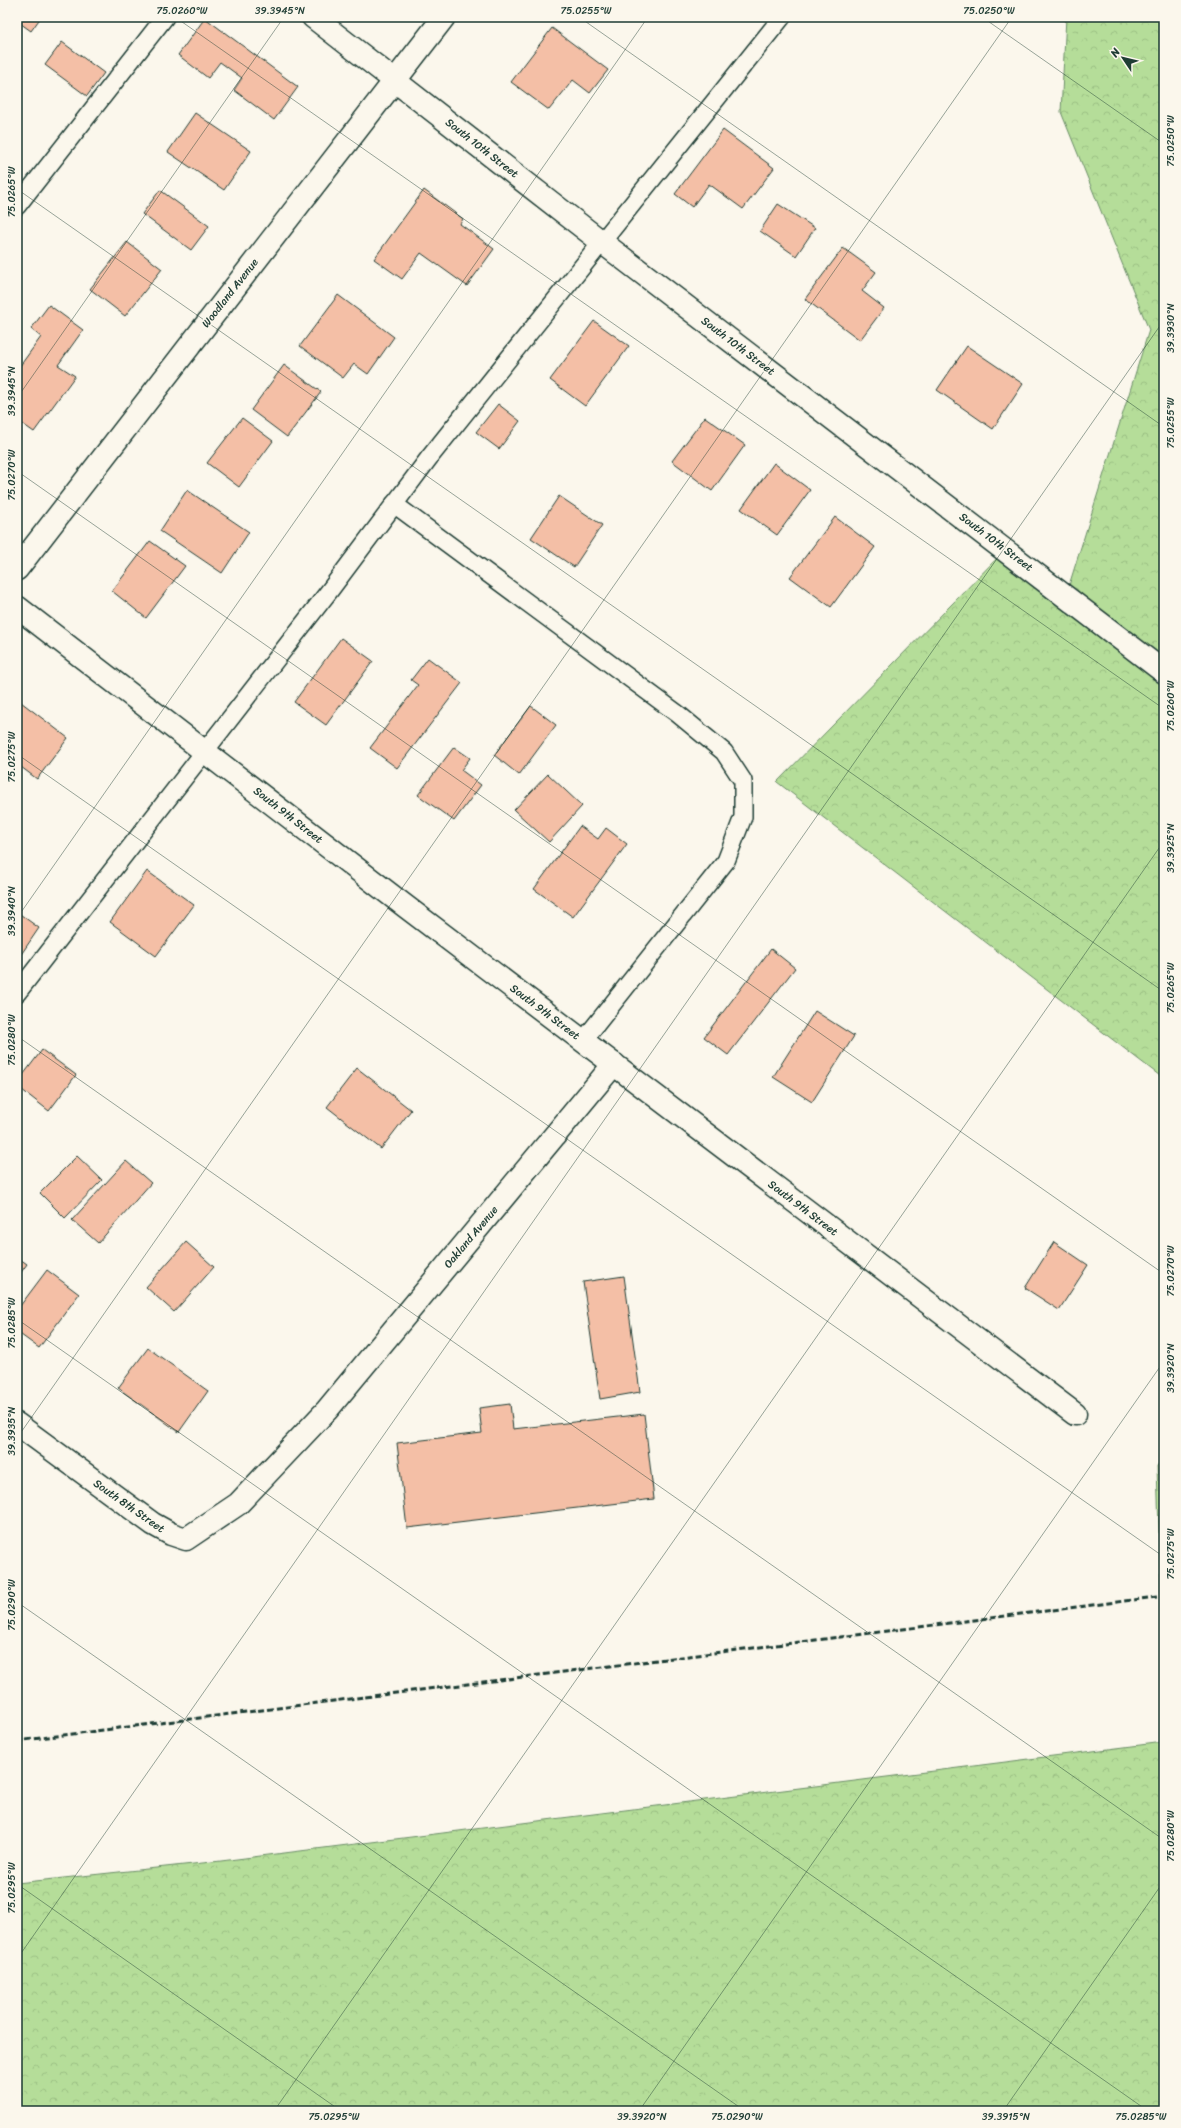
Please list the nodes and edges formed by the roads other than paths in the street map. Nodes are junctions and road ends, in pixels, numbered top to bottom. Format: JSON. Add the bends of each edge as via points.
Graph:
{"nodes":[{"id":1,"x":165,"y":17,"type":"edge"},
{"id":2,"x":313,"y":17,"type":"edge"},
{"id":3,"x":444,"y":17,"type":"edge"},
{"id":4,"x":782,"y":17,"type":"edge"},
{"id":5,"x":395,"y":80,"type":"junction"},
{"id":6,"x":17,"y":206,"type":"edge"},
{"id":7,"x":603,"y":243,"type":"junction"},
{"id":8,"x":394,"y":504,"type":"junction"},
{"id":9,"x":17,"y":569,"type":"edge"},
{"id":10,"x":17,"y":606,"type":"edge"},
{"id":11,"x":1164,"y":672,"type":"edge"},
{"id":12,"x":203,"y":750,"type":"junction"},
{"id":13,"x":17,"y":993,"type":"edge"},
{"id":14,"x":583,"y":1041,"type":"junction"},
{"id":15,"x":614,"y":1064,"type":"junction"},
{"id":16,"x":327,"y":1410,"type":"joint"},
{"id":17,"x":1075,"y":1414,"type":"dead end"},
{"id":18,"x":17,"y":1424,"type":"edge"}],
"edges":[{"from":1,"to":6,"type":"lane"},
{"from":2,"to":5,"type":"street","name":"South 10th Street"},
{"from":3,"to":5,"type":"street","name":"Woodland Avenue"},
{"from":4,"to":7,"type":"lane"},
{"from":5,"to":7,"type":"street","name":"South 10th Street"},
{"from":5,"to":9,"type":"street","name":"Woodland Avenue"},
{"from":7,"to":8,"type":"lane"},
{"from":7,"to":11,"type":"street","name":"South 10th Street"},
{"from":8,"to":12,"type":"lane"},
{"from":8,"to":14,"type":"lane","via":[[678,714],[724,752],[743,781],[743,817],[726,861]]},
{"from":10,"to":12,"type":"street","name":"South 9th Street"},
{"from":12,"to":13,"type":"lane"},
{"from":12,"to":14,"type":"street","name":"South 9th Street"},
{"from":14,"to":15,"type":"street","name":"South 9th Street"},
{"from":15,"to":16,"type":"street","name":"Oakland Avenue"},
{"from":15,"to":17,"type":"street","name":"South 9th Street"},
{"from":16,"to":18,"type":"street","name":"South 8th Street","via":[[238,1504],[186,1539],[153,1524]]}]}
